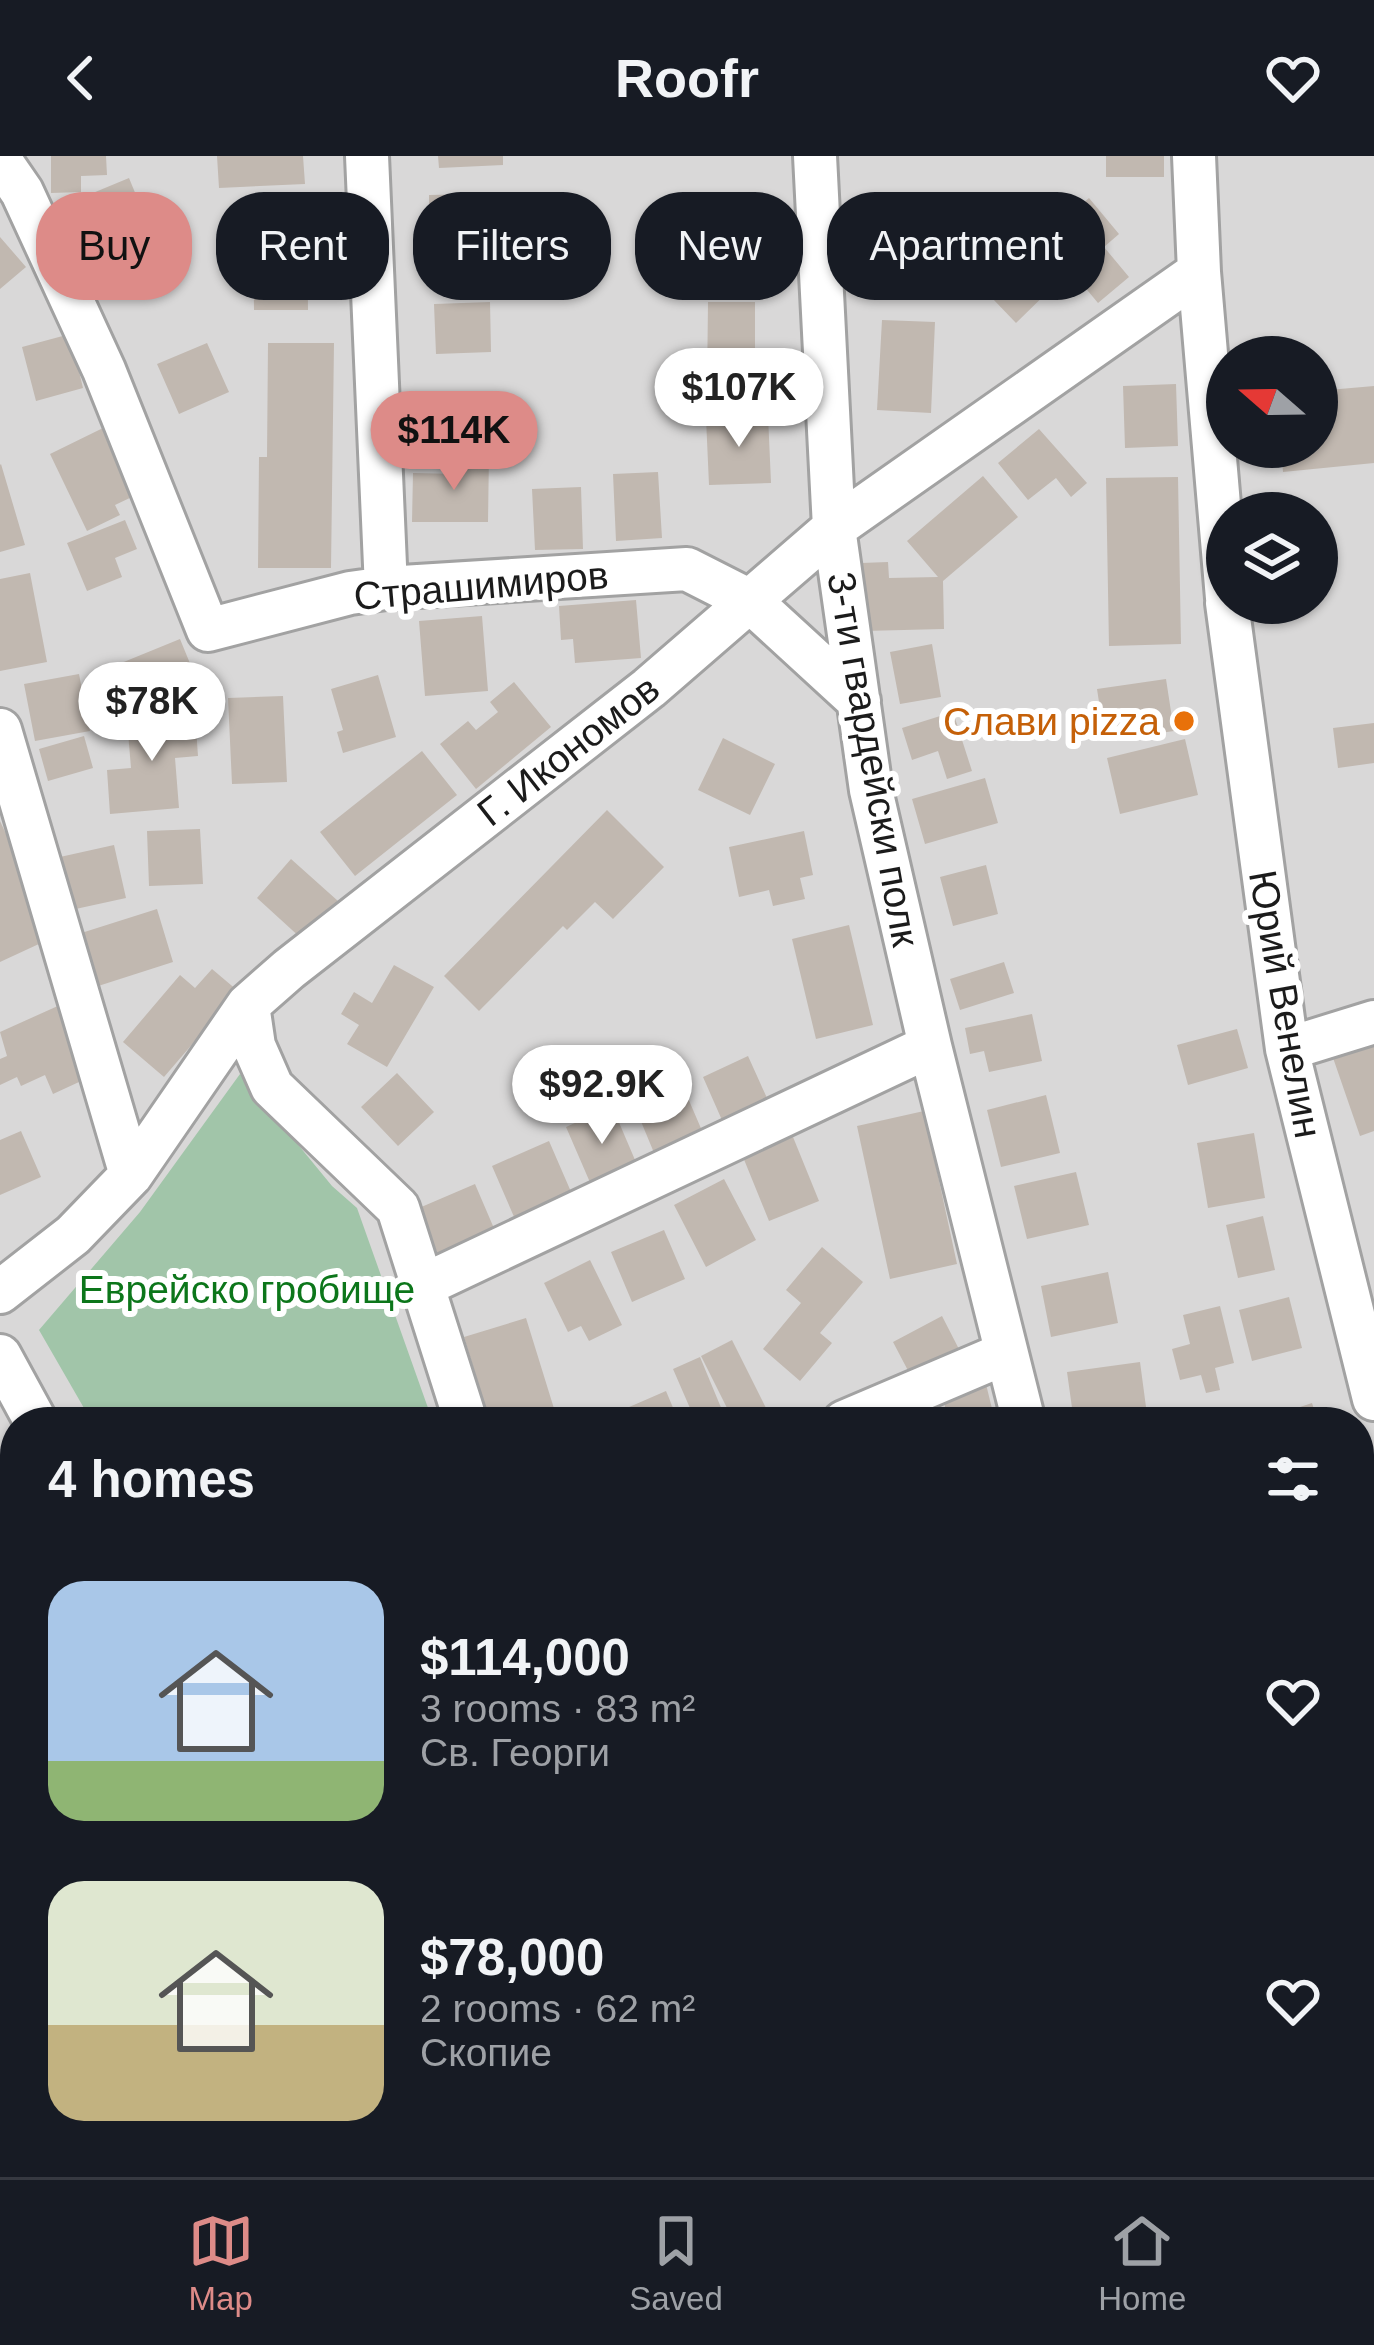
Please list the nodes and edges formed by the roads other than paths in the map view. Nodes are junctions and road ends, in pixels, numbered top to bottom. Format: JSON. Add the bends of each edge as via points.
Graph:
{"nodes":[{"id":1,"x":367,"y":156,"type":"edge"},
{"id":2,"x":815,"y":156,"type":"edge"},
{"id":3,"x":1194,"y":156,"type":"edge"},
{"id":4,"x":13,"y":169,"type":"edge"},
{"id":5,"x":1198,"y":272,"type":"junction"},
{"id":6,"x":1217,"y":492,"type":"edge"},
{"id":7,"x":834,"y":528,"type":"junction"},
{"id":8,"x":386,"y":588,"type":"junction"},
{"id":9,"x":750,"y":601,"type":"junction"},
{"id":10,"x":1230,"y":624,"type":"edge"},
{"id":11,"x":859,"y":701,"type":"junction"},
{"id":12,"x":0,"y":730,"type":"edge"},
{"id":13,"x":248,"y":1005,"type":"junction"},
{"id":14,"x":1374,"y":1022,"type":"edge"},
{"id":15,"x":930,"y":1046,"type":"junction"},
{"id":16,"x":1287,"y":1049,"type":"junction"},
{"id":17,"x":131,"y":1175,"type":"junction"},
{"id":18,"x":422,"y":1286,"type":"junction"},
{"id":19,"x":0,"y":1292,"type":"edge"},
{"id":20,"x":1006,"y":1353,"type":"junction"},
{"id":21,"x":0,"y":1356,"type":"edge"},
{"id":22,"x":1374,"y":1399,"type":"edge"},
{"id":23,"x":16,"y":1407,"type":"edge"},
{"id":24,"x":461,"y":1407,"type":"edge"},
{"id":25,"x":879,"y":1407,"type":"edge"},
{"id":26,"x":1020,"y":1407,"type":"edge"}],
"edges":[{"from":1,"to":8,"type":"street"},
{"from":2,"to":7,"type":"street","name":"3-ти гвардейски полк"},
{"from":3,"to":5,"type":"street","name":"Юрий Венелин"},
{"from":4,"to":8,"type":"street","name":"Страшимиров","via":[[208,630]]},
{"from":5,"to":6,"type":"street","name":"Юрий Венелин"},
{"from":5,"to":7,"type":"street","name":"Г. Икономов"},
{"from":7,"to":9,"type":"street","name":"Г. Икономов"},
{"from":7,"to":11,"type":"street","name":"3-ти гвардейски полк"},
{"from":8,"to":9,"type":"street","name":"Страшимиров","via":[[687,569]]},
{"from":9,"to":11,"type":"street","name":"Страшимиров"},
{"from":9,"to":13,"type":"street","name":"Г. Икономов"},
{"from":10,"to":16,"type":"street","name":"Юрий Венелин"},
{"from":11,"to":15,"type":"street","name":"3-ти гвардейски полк","via":[[871,790]]},
{"from":12,"to":17,"type":"street"},
{"from":13,"to":17,"type":"street","name":"Г. Икономов"},
{"from":13,"to":18,"type":"street","via":[[272,1087],[398,1208]]},
{"from":14,"to":16,"type":"street"},
{"from":15,"to":18,"type":"street"},
{"from":15,"to":20,"type":"street","name":"3-ти гвардейски полк"},
{"from":16,"to":22,"type":"street","name":"Юрий Венелин"},
{"from":17,"to":19,"type":"street","name":"Г. Икономов","via":[[73,1235]]},
{"from":18,"to":24,"type":"street"},
{"from":20,"to":25,"type":"street"},
{"from":20,"to":26,"type":"street","name":"3-ти гвардейски полк"},
{"from":21,"to":23,"type":"street"}]}
